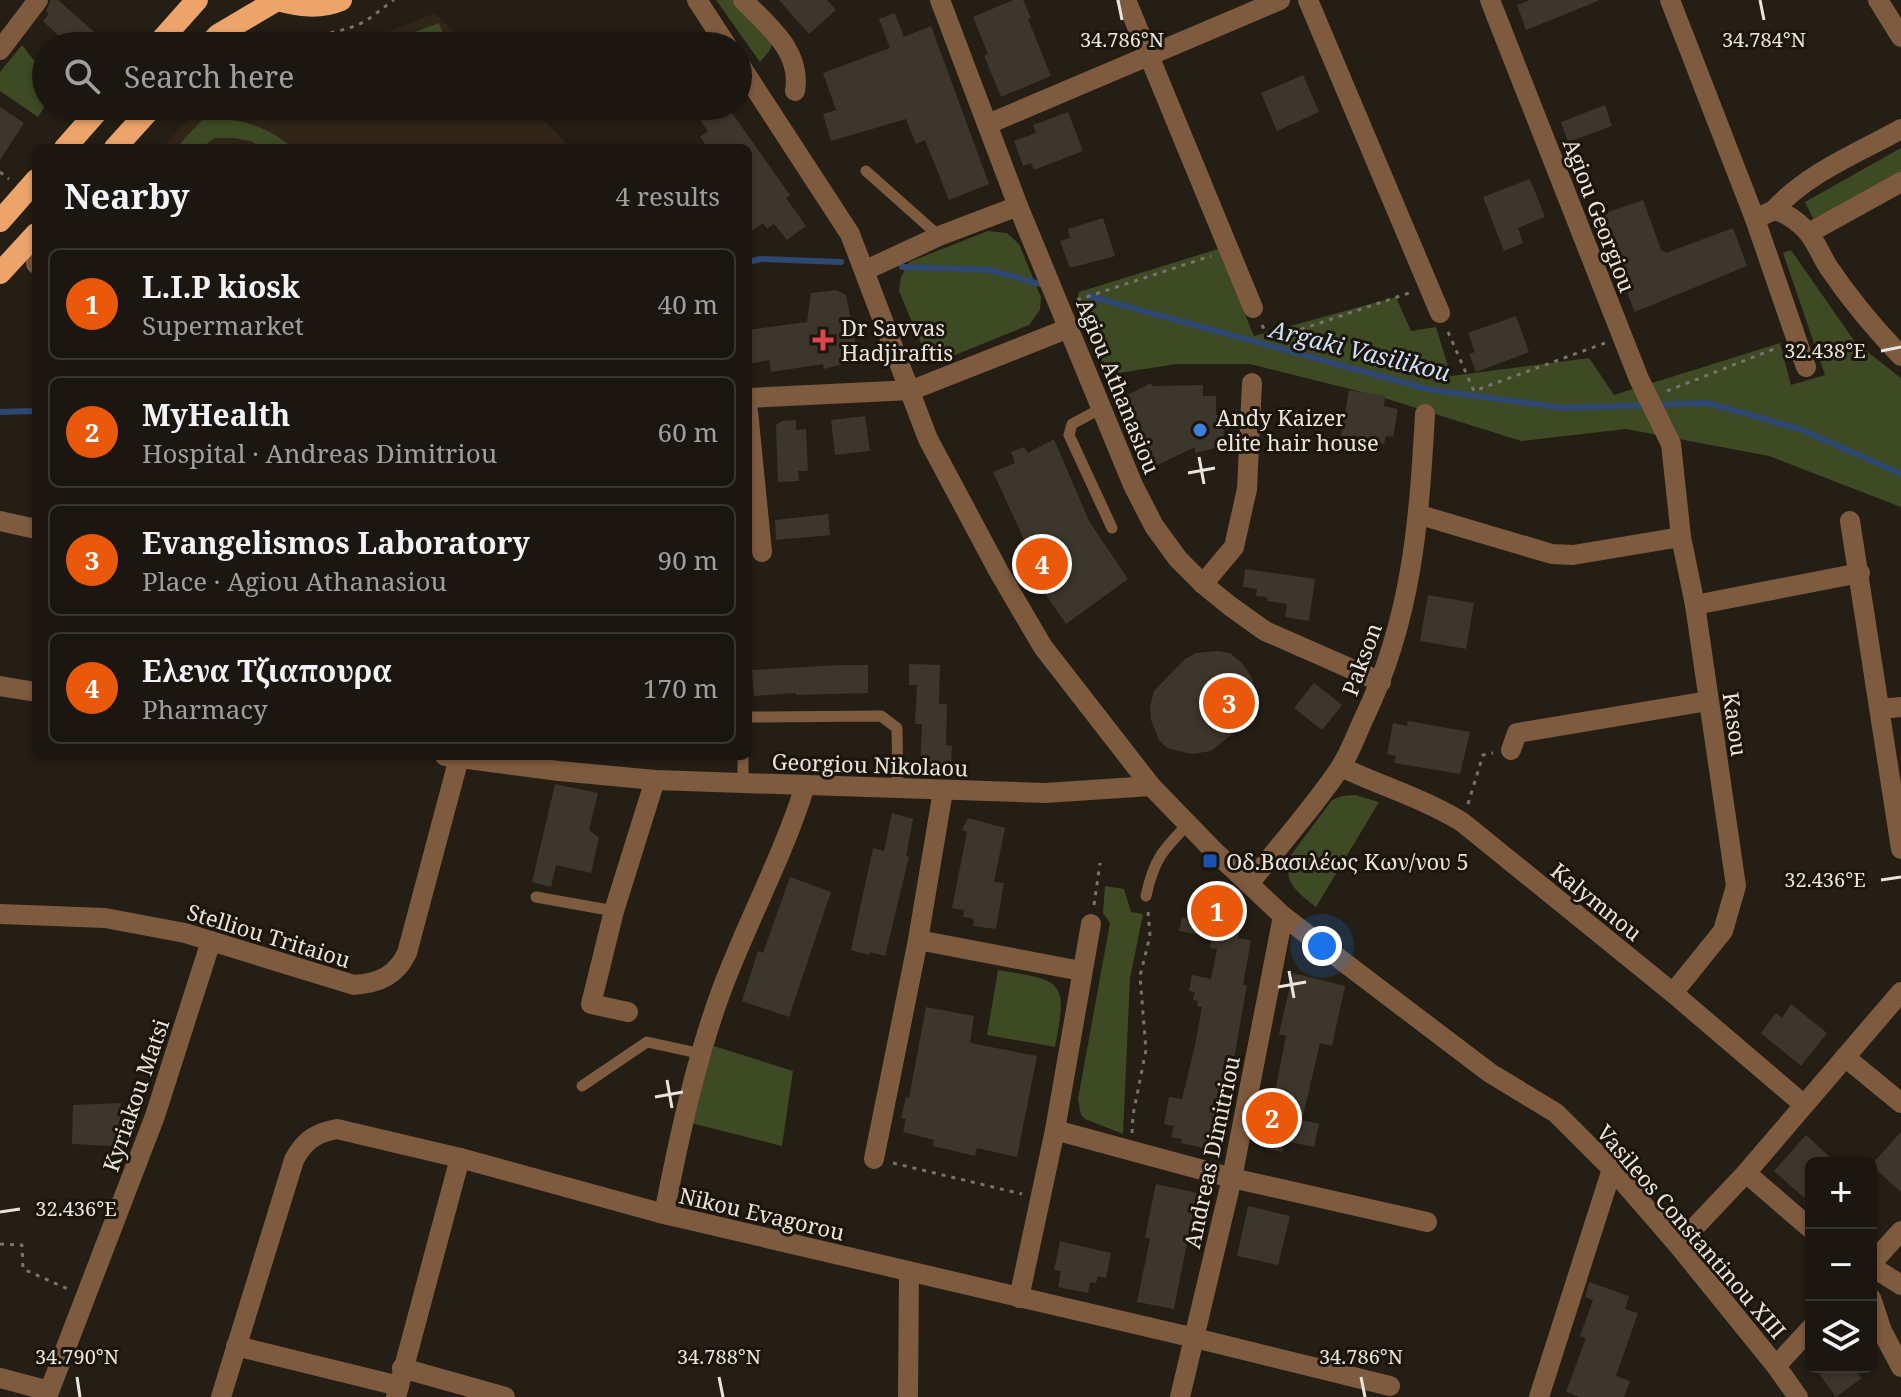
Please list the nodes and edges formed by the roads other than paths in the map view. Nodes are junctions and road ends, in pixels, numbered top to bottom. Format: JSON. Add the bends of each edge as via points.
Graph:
{"nodes":[{"id":1,"x":38,"y":0,"type":"edge"},
{"id":2,"x":197,"y":0,"type":"edge"},
{"id":3,"x":277,"y":0,"type":"edge"},
{"id":4,"x":341,"y":0,"type":"edge"},
{"id":5,"x":697,"y":0,"type":"edge"},
{"id":6,"x":743,"y":0,"type":"edge"},
{"id":7,"x":940,"y":0,"type":"edge"},
{"id":8,"x":1126,"y":0,"type":"edge"},
{"id":9,"x":1280,"y":0,"type":"edge"},
{"id":10,"x":1308,"y":0,"type":"edge"},
{"id":11,"x":1490,"y":0,"type":"edge"},
{"id":12,"x":1670,"y":0,"type":"edge"},
{"id":13,"x":1878,"y":0,"type":"edge"},
{"id":14,"x":168,"y":32,"type":"edge"},
{"id":15,"x":223,"y":32,"type":"edge"},
{"id":16,"x":718,"y":32,"type":"edge"},
{"id":17,"x":1901,"y":37,"type":"edge"},
{"id":18,"x":0,"y":50,"type":"edge"},
{"id":19,"x":1149,"y":57,"type":"junction"},
{"id":20,"x":752,"y":83,"type":"edge"},
{"id":21,"x":795,"y":91,"type":"dead end"},
{"id":22,"x":90,"y":120,"type":"edge"},
{"id":23,"x":140,"y":120,"type":"edge"},
{"id":24,"x":988,"y":124,"type":"junction"},
{"id":25,"x":1901,"y":129,"type":"edge"},
{"id":26,"x":69,"y":144,"type":"edge"},
{"id":27,"x":119,"y":144,"type":"edge"},
{"id":28,"x":866,"y":171,"type":"dead end"},
{"id":29,"x":26,"y":182,"type":"edge"},
{"id":30,"x":1901,"y":182,"type":"edge"},
{"id":31,"x":1018,"y":206,"type":"junction"},
{"id":32,"x":1774,"y":210,"type":"junction"},
{"id":33,"x":1755,"y":219,"type":"junction"},
{"id":34,"x":0,"y":221,"type":"edge"},
{"id":35,"x":1809,"y":233,"type":"junction"},
{"id":36,"x":939,"y":236,"type":"junction"},
{"id":37,"x":32,"y":238,"type":"edge"},
{"id":38,"x":866,"y":270,"type":"junction"},
{"id":39,"x":0,"y":273,"type":"edge"},
{"id":40,"x":1253,"y":308,"type":"road end"},
{"id":41,"x":1440,"y":313,"type":"road end"},
{"id":42,"x":1069,"y":328,"type":"junction"},
{"id":43,"x":1901,"y":356,"type":"edge"},
{"id":44,"x":1806,"y":367,"type":"dead end"},
{"id":45,"x":1252,"y":383,"type":"dead end"},
{"id":46,"x":912,"y":390,"type":"junction"},
{"id":47,"x":752,"y":398,"type":"edge"},
{"id":48,"x":1102,"y":408,"type":"junction"},
{"id":49,"x":1425,"y":414,"type":"dead end"},
{"id":50,"x":1671,"y":444,"type":"joint"},
{"id":51,"x":752,"y":451,"type":"edge"},
{"id":52,"x":1420,"y":515,"type":"junction"},
{"id":53,"x":0,"y":521,"type":"edge"},
{"id":54,"x":1850,"y":521,"type":"dead end"},
{"id":55,"x":32,"y":528,"type":"edge"},
{"id":56,"x":1112,"y":528,"type":"dead end"},
{"id":57,"x":1681,"y":537,"type":"junction"},
{"id":58,"x":762,"y":552,"type":"dead end"},
{"id":59,"x":1860,"y":573,"type":"junction"},
{"id":60,"x":1203,"y":584,"type":"junction"},
{"id":61,"x":1695,"y":605,"type":"junction"},
{"id":62,"x":1381,"y":682,"type":"junction"},
{"id":63,"x":0,"y":686,"type":"edge"},
{"id":64,"x":32,"y":691,"type":"edge"},
{"id":65,"x":1708,"y":701,"type":"junction"},
{"id":66,"x":1891,"y":708,"type":"edge"},
{"id":67,"x":752,"y":717,"type":"edge"},
{"id":68,"x":1511,"y":750,"type":"road end"},
{"id":69,"x":451,"y":760,"type":"edge"},
{"id":70,"x":475,"y":760,"type":"edge"},
{"id":71,"x":743,"y":760,"type":"edge"},
{"id":72,"x":1341,"y":767,"type":"junction"},
{"id":73,"x":655,"y":780,"type":"junction"},
{"id":74,"x":743,"y":783,"type":"junction"},
{"id":75,"x":805,"y":786,"type":"junction"},
{"id":76,"x":1151,"y":786,"type":"junction"},
{"id":77,"x":898,"y":789,"type":"junction"},
{"id":78,"x":943,"y":791,"type":"junction"},
{"id":79,"x":1188,"y":824,"type":"junction"},
{"id":80,"x":1901,"y":849,"type":"edge"},
{"id":81,"x":1249,"y":884,"type":"junction"},
{"id":82,"x":1146,"y":896,"type":"road end"},
{"id":83,"x":536,"y":897,"type":"dead end"},
{"id":84,"x":614,"y":911,"type":"junction"},
{"id":85,"x":0,"y":914,"type":"edge"},
{"id":86,"x":1283,"y":916,"type":"junction"},
{"id":87,"x":1091,"y":924,"type":"road end"},
{"id":88,"x":918,"y":940,"type":"junction"},
{"id":89,"x":211,"y":941,"type":"junction"},
{"id":90,"x":1081,"y":971,"type":"junction"},
{"id":91,"x":1901,"y":992,"type":"edge"},
{"id":92,"x":1673,"y":993,"type":"junction"},
{"id":93,"x":628,"y":1012,"type":"dead end"},
{"id":94,"x":703,"y":1054,"type":"junction"},
{"id":95,"x":1845,"y":1057,"type":"junction"},
{"id":96,"x":582,"y":1086,"type":"dead end"},
{"id":97,"x":1901,"y":1103,"type":"edge"},
{"id":98,"x":1803,"y":1104,"type":"junction"},
{"id":99,"x":1055,"y":1130,"type":"junction"},
{"id":100,"x":460,"y":1158,"type":"junction"},
{"id":101,"x":874,"y":1159,"type":"road end"},
{"id":102,"x":1612,"y":1169,"type":"junction"},
{"id":103,"x":1746,"y":1173,"type":"junction"},
{"id":104,"x":1232,"y":1178,"type":"junction"},
{"id":105,"x":664,"y":1214,"type":"junction"},
{"id":106,"x":1427,"y":1222,"type":"dead end"},
{"id":107,"x":1805,"y":1224,"type":"edge"},
{"id":108,"x":1901,"y":1231,"type":"edge"},
{"id":109,"x":1678,"y":1245,"type":"junction"},
{"id":110,"x":1877,"y":1258,"type":"edge"},
{"id":111,"x":1877,"y":1269,"type":"edge"},
{"id":112,"x":909,"y":1273,"type":"junction"},
{"id":113,"x":1901,"y":1285,"type":"edge"},
{"id":114,"x":1019,"y":1298,"type":"junction"},
{"id":115,"x":1872,"y":1301,"type":"edge"},
{"id":116,"x":1805,"y":1335,"type":"edge"},
{"id":117,"x":1195,"y":1338,"type":"junction"},
{"id":118,"x":236,"y":1346,"type":"junction"},
{"id":119,"x":1776,"y":1366,"type":"junction"},
{"id":120,"x":1901,"y":1367,"type":"edge"},
{"id":121,"x":0,"y":1378,"type":"edge"},
{"id":122,"x":399,"y":1384,"type":"edge"},
{"id":123,"x":1390,"y":1386,"type":"dead end"},
{"id":124,"x":48,"y":1394,"type":"edge"},
{"id":125,"x":221,"y":1397,"type":"edge"},
{"id":126,"x":505,"y":1397,"type":"edge"},
{"id":127,"x":908,"y":1397,"type":"edge"},
{"id":128,"x":1180,"y":1397,"type":"edge"},
{"id":129,"x":1539,"y":1397,"type":"edge"},
{"id":130,"x":1798,"y":1397,"type":"edge"}],
"edges":[{"from":1,"to":18,"type":"street"},
{"from":2,"to":14,"type":"highway"},
{"from":3,"to":4,"type":"highway","via":[[303,7]]},
{"from":3,"to":15,"type":"highway"},
{"from":5,"to":16,"type":"street"},
{"from":6,"to":21,"type":"street","via":[[793,59]]},
{"from":7,"to":24,"type":"street","name":"Agiou Athanasiou"},
{"from":8,"to":19,"type":"street"},
{"from":9,"to":19,"type":"street"},
{"from":10,"to":41,"type":"street"},
{"from":11,"to":50,"type":"street","name":"Agiou Georgiou","via":[[1622,337]]},
{"from":12,"to":33,"type":"street"},
{"from":13,"to":17,"type":"street"},
{"from":19,"to":24,"type":"street"},
{"from":19,"to":40,"type":"street"},
{"from":20,"to":38,"type":"street","name":"Vasileos Constantinou XIII","via":[[837,211]]},
{"from":22,"to":26,"type":"highway"},
{"from":23,"to":27,"type":"highway"},
{"from":24,"to":31,"type":"street","name":"Agiou Athanasiou"},
{"from":25,"to":32,"type":"street","via":[[1810,179]]},
{"from":28,"to":36,"type":"lane"},
{"from":29,"to":34,"type":"highway"},
{"from":30,"to":35,"type":"street"},
{"from":31,"to":36,"type":"street"},
{"from":31,"to":42,"type":"street","name":"Agiou Athanasiou"},
{"from":32,"to":33,"type":"street"},
{"from":32,"to":35,"type":"street","via":[[1789,215]]},
{"from":33,"to":44,"type":"street"},
{"from":35,"to":43,"type":"street","via":[[1851,298]]},
{"from":36,"to":38,"type":"street"},
{"from":37,"to":39,"type":"highway"},
{"from":38,"to":46,"type":"street","name":"Vasileos Constantinou XIII"},
{"from":42,"to":46,"type":"street"},
{"from":42,"to":48,"type":"street","name":"Agiou Athanasiou"},
{"from":45,"to":60,"type":"street","via":[[1247,489],[1234,547]]},
{"from":46,"to":47,"type":"street"},
{"from":46,"to":76,"type":"street","name":"Vasileos Constantinou XIII","via":[[951,486],[1043,647]]},
{"from":48,"to":56,"type":"lane","via":[[1072,424],[1069,435]]},
{"from":48,"to":60,"type":"street","name":"Agiou Athanasiou","via":[[1154,526]]},
{"from":49,"to":52,"type":"street","name":"Pakson"},
{"from":50,"to":57,"type":"street","name":"Kasou"},
{"from":51,"to":58,"type":"street"},
{"from":52,"to":57,"type":"street","via":[[1552,554]]},
{"from":52,"to":62,"type":"street","name":"Pakson","via":[[1411,574]]},
{"from":53,"to":55,"type":"street"},
{"from":54,"to":59,"type":"street"},
{"from":57,"to":61,"type":"street","name":"Kasou"},
{"from":59,"to":61,"type":"street"},
{"from":59,"to":66,"type":"street"},
{"from":60,"to":62,"type":"street","name":"Agiou Athanasiou","via":[[1265,631]]},
{"from":61,"to":65,"type":"street","name":"Kasou"},
{"from":62,"to":72,"type":"street","name":"Pakson"},
{"from":63,"to":64,"type":"street"},
{"from":65,"to":68,"type":"street","via":[[1517,733]]},
{"from":65,"to":92,"type":"street","name":"Kasou","via":[[1736,886],[1723,931]]},
{"from":66,"to":80,"type":"street"},
{"from":67,"to":77,"type":"lane","via":[[881,716],[897,728]]},
{"from":69,"to":89,"type":"street","name":"Stelliou Tritaiou","via":[[407,953],[387,977],[354,985]]},
{"from":70,"to":73,"type":"street","name":"Georgiou Nikolaou"},
{"from":71,"to":74,"type":"lane"},
{"from":72,"to":81,"type":"street","name":"Pakson"},
{"from":72,"to":92,"type":"street","name":"Kalymnou","via":[[1462,822]]},
{"from":73,"to":74,"type":"street","name":"Georgiou Nikolaou"},
{"from":73,"to":84,"type":"street"},
{"from":74,"to":75,"type":"street","name":"Georgiou Nikolaou"},
{"from":75,"to":77,"type":"street","name":"Georgiou Nikolaou"},
{"from":75,"to":94,"type":"street","via":[[790,835],[722,990]]},
{"from":76,"to":78,"type":"street","name":"Georgiou Nikolaou","via":[[1045,793]]},
{"from":76,"to":79,"type":"street","name":"Vasileos Constantinou XIII"},
{"from":77,"to":78,"type":"street","name":"Georgiou Nikolaou"},
{"from":78,"to":88,"type":"street"},
{"from":79,"to":81,"type":"street","name":"Vasileos Constantinou XIII"},
{"from":79,"to":82,"type":"lane","via":[[1152,867]]},
{"from":81,"to":86,"type":"street","name":"Vasileos Constantinou XIII"},
{"from":83,"to":84,"type":"lane"},
{"from":84,"to":93,"type":"street","via":[[591,1004]]},
{"from":85,"to":89,"type":"street","name":"Stelliou Tritaiou","via":[[105,918]]},
{"from":86,"to":102,"type":"street","name":"Vasileos Constantinou XIII","via":[[1490,1073],[1556,1113]]},
{"from":86,"to":104,"type":"street","name":"Andreas Dimitriou"},
{"from":87,"to":90,"type":"street"},
{"from":88,"to":90,"type":"street"},
{"from":88,"to":101,"type":"street"},
{"from":89,"to":124,"type":"street","name":"Kyriakou Matsi","via":[[155,1116]]},
{"from":90,"to":99,"type":"street"},
{"from":91,"to":95,"type":"street"},
{"from":92,"to":98,"type":"street","name":"Kalymnou"},
{"from":94,"to":96,"type":"lane","via":[[647,1042]]},
{"from":94,"to":105,"type":"street"},
{"from":95,"to":97,"type":"street"},
{"from":95,"to":98,"type":"street"},
{"from":98,"to":103,"type":"street"},
{"from":99,"to":104,"type":"street"},
{"from":99,"to":114,"type":"street"},
{"from":100,"to":105,"type":"street","name":"Nikou Evagorou"},
{"from":100,"to":118,"type":"street","name":"Nikou Evagorou","via":[[337,1129],[309,1138],[294,1160]]},
{"from":100,"to":122,"type":"street"},
{"from":102,"to":109,"type":"street","name":"Vasileos Constantinou XIII"},
{"from":102,"to":129,"type":"street"},
{"from":103,"to":107,"type":"street"},
{"from":103,"to":109,"type":"street"},
{"from":104,"to":106,"type":"street"},
{"from":104,"to":117,"type":"street","name":"Andreas Dimitriou"},
{"from":105,"to":112,"type":"street","name":"Nikou Evagorou"},
{"from":108,"to":110,"type":"street"},
{"from":109,"to":119,"type":"street","name":"Vasileos Constantinou XIII"},
{"from":111,"to":113,"type":"street"},
{"from":112,"to":114,"type":"street","name":"Nikou Evagorou"},
{"from":112,"to":127,"type":"street"},
{"from":114,"to":117,"type":"street","name":"Nikou Evagorou"},
{"from":115,"to":120,"type":"street"},
{"from":116,"to":119,"type":"street"},
{"from":117,"to":123,"type":"street","name":"Nikou Evagorou"},
{"from":117,"to":128,"type":"street","name":"Andreas Dimitriou"},
{"from":118,"to":122,"type":"street"},
{"from":118,"to":125,"type":"street"},
{"from":119,"to":130,"type":"street","name":"Vasileos Constantinou XIII"},
{"from":121,"to":124,"type":"street"},
{"from":122,"to":126,"type":"street"}]}
